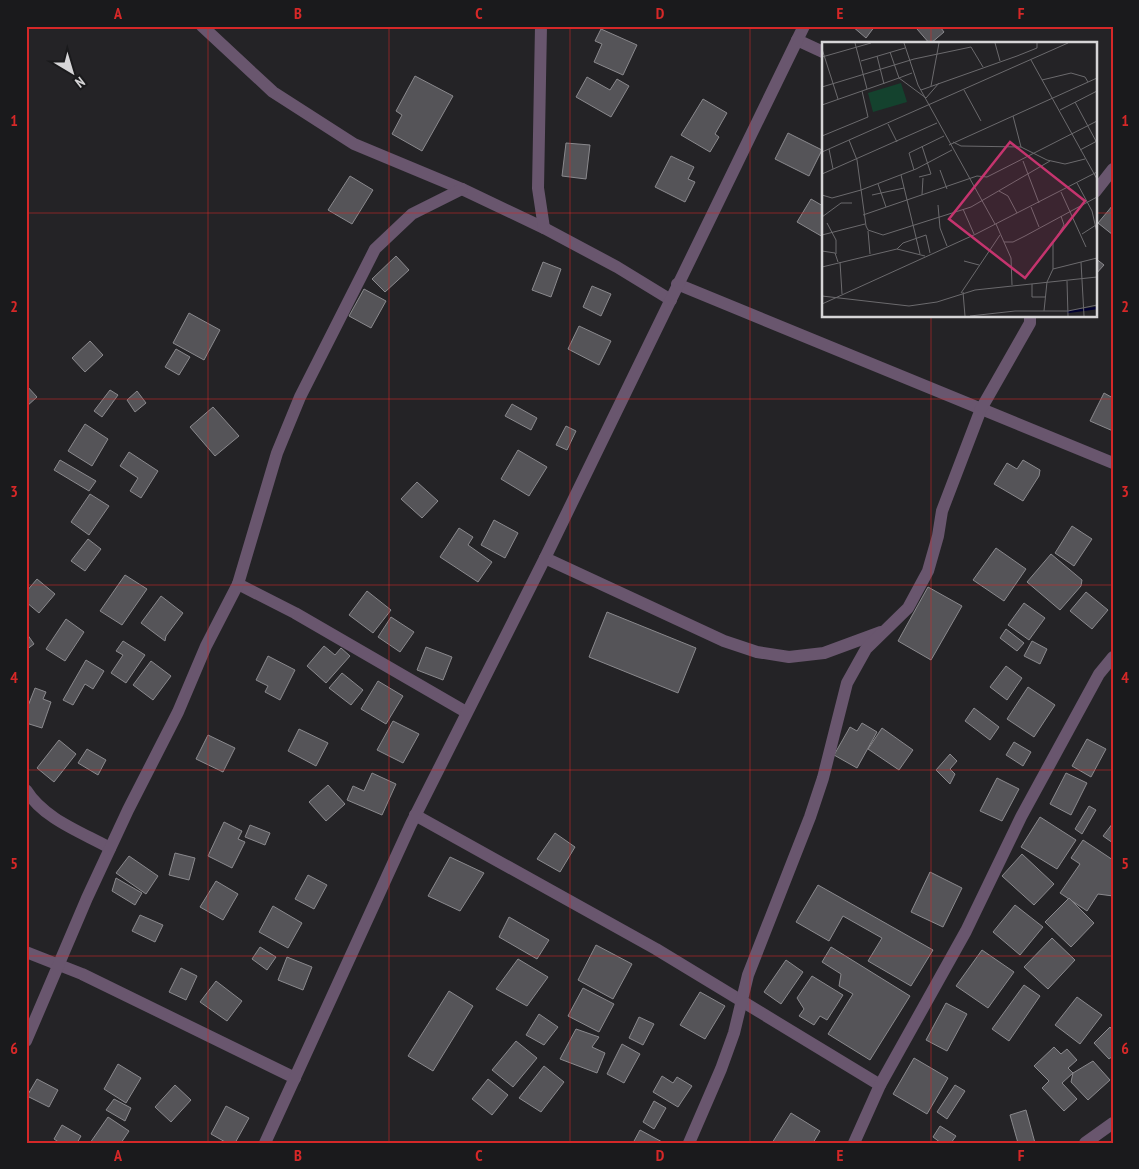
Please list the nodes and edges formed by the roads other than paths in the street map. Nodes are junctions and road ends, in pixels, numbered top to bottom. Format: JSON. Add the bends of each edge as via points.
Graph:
{"nodes":[{"id":1,"x":202,"y":26,"type":"edge"},
{"id":2,"x":541,"y":26,"type":"edge"},
{"id":3,"x":804,"y":26,"type":"edge"},
{"id":4,"x":797,"y":40,"type":"junction"},
{"id":5,"x":822,"y":52,"type":"edge"},
{"id":6,"x":1113,"y":169,"type":"edge"},
{"id":7,"x":462,"y":189,"type":"junction"},
{"id":8,"x":1096,"y":191,"type":"edge"},
{"id":9,"x":544,"y":228,"type":"junction"},
{"id":10,"x":677,"y":284,"type":"junction"},
{"id":11,"x":671,"y":300,"type":"junction"},
{"id":12,"x":1030,"y":318,"type":"edge"},
{"id":13,"x":981,"y":409,"type":"junction"},
{"id":14,"x":1113,"y":463,"type":"edge"},
{"id":15,"x":545,"y":558,"type":"junction"},
{"id":16,"x":238,"y":584,"type":"junction"},
{"id":17,"x":883,"y":631,"type":"junction"},
{"id":18,"x":1113,"y":657,"type":"edge"},
{"id":19,"x":466,"y":712,"type":"junction"},
{"id":20,"x":26,"y":790,"type":"edge"},
{"id":21,"x":415,"y":815,"type":"junction"},
{"id":22,"x":110,"y":848,"type":"junction"},
{"id":23,"x":26,"y":952,"type":"edge"},
{"id":24,"x":58,"y":965,"type":"junction"},
{"id":25,"x":740,"y":1002,"type":"junction"},
{"id":26,"x":26,"y":1041,"type":"edge"},
{"id":27,"x":295,"y":1078,"type":"junction"},
{"id":28,"x":880,"y":1084,"type":"junction"},
{"id":29,"x":1113,"y":1123,"type":"edge"},
{"id":30,"x":265,"y":1143,"type":"edge"},
{"id":31,"x":689,"y":1143,"type":"edge"},
{"id":32,"x":854,"y":1143,"type":"edge"},
{"id":33,"x":1085,"y":1143,"type":"edge"}],
"edges":[{"from":1,"to":7,"type":"street","via":[[273,92],[354,144]]},
{"from":2,"to":9,"type":"street","via":[[538,188]]},
{"from":3,"to":4,"type":"street"},
{"from":4,"to":5,"type":"street"},
{"from":4,"to":10,"type":"street"},
{"from":6,"to":8,"type":"street"},
{"from":7,"to":9,"type":"street"},
{"from":7,"to":16,"type":"street","via":[[412,214],[375,249],[300,397],[277,453]]},
{"from":9,"to":11,"type":"street"},
{"from":10,"to":11,"type":"street"},
{"from":10,"to":13,"type":"street"},
{"from":11,"to":15,"type":"street"},
{"from":12,"to":13,"type":"street"},
{"from":13,"to":14,"type":"street"},
{"from":13,"to":17,"type":"street","via":[[942,510],[928,571],[908,608]]},
{"from":15,"to":17,"type":"street","via":[[724,641],[756,652],[789,657],[824,652]]},
{"from":15,"to":19,"type":"street"},
{"from":16,"to":19,"type":"street","via":[[295,613]]},
{"from":16,"to":22,"type":"street"},
{"from":17,"to":25,"type":"street","via":[[866,649],[847,683],[810,818]]},
{"from":18,"to":28,"type":"street","via":[[1098,674],[1021,817],[966,931]]},
{"from":19,"to":21,"type":"street"},
{"from":20,"to":22,"type":"street","via":[[48,814]]},
{"from":21,"to":25,"type":"street","via":[[648,944]]},
{"from":21,"to":27,"type":"street"},
{"from":22,"to":24,"type":"street"},
{"from":23,"to":24,"type":"street"},
{"from":24,"to":26,"type":"street"},
{"from":24,"to":27,"type":"street"},
{"from":25,"to":28,"type":"street"},
{"from":25,"to":31,"type":"street","via":[[734,1033],[721,1069]]},
{"from":27,"to":30,"type":"street"},
{"from":28,"to":32,"type":"street"},
{"from":29,"to":33,"type":"street"}]}
